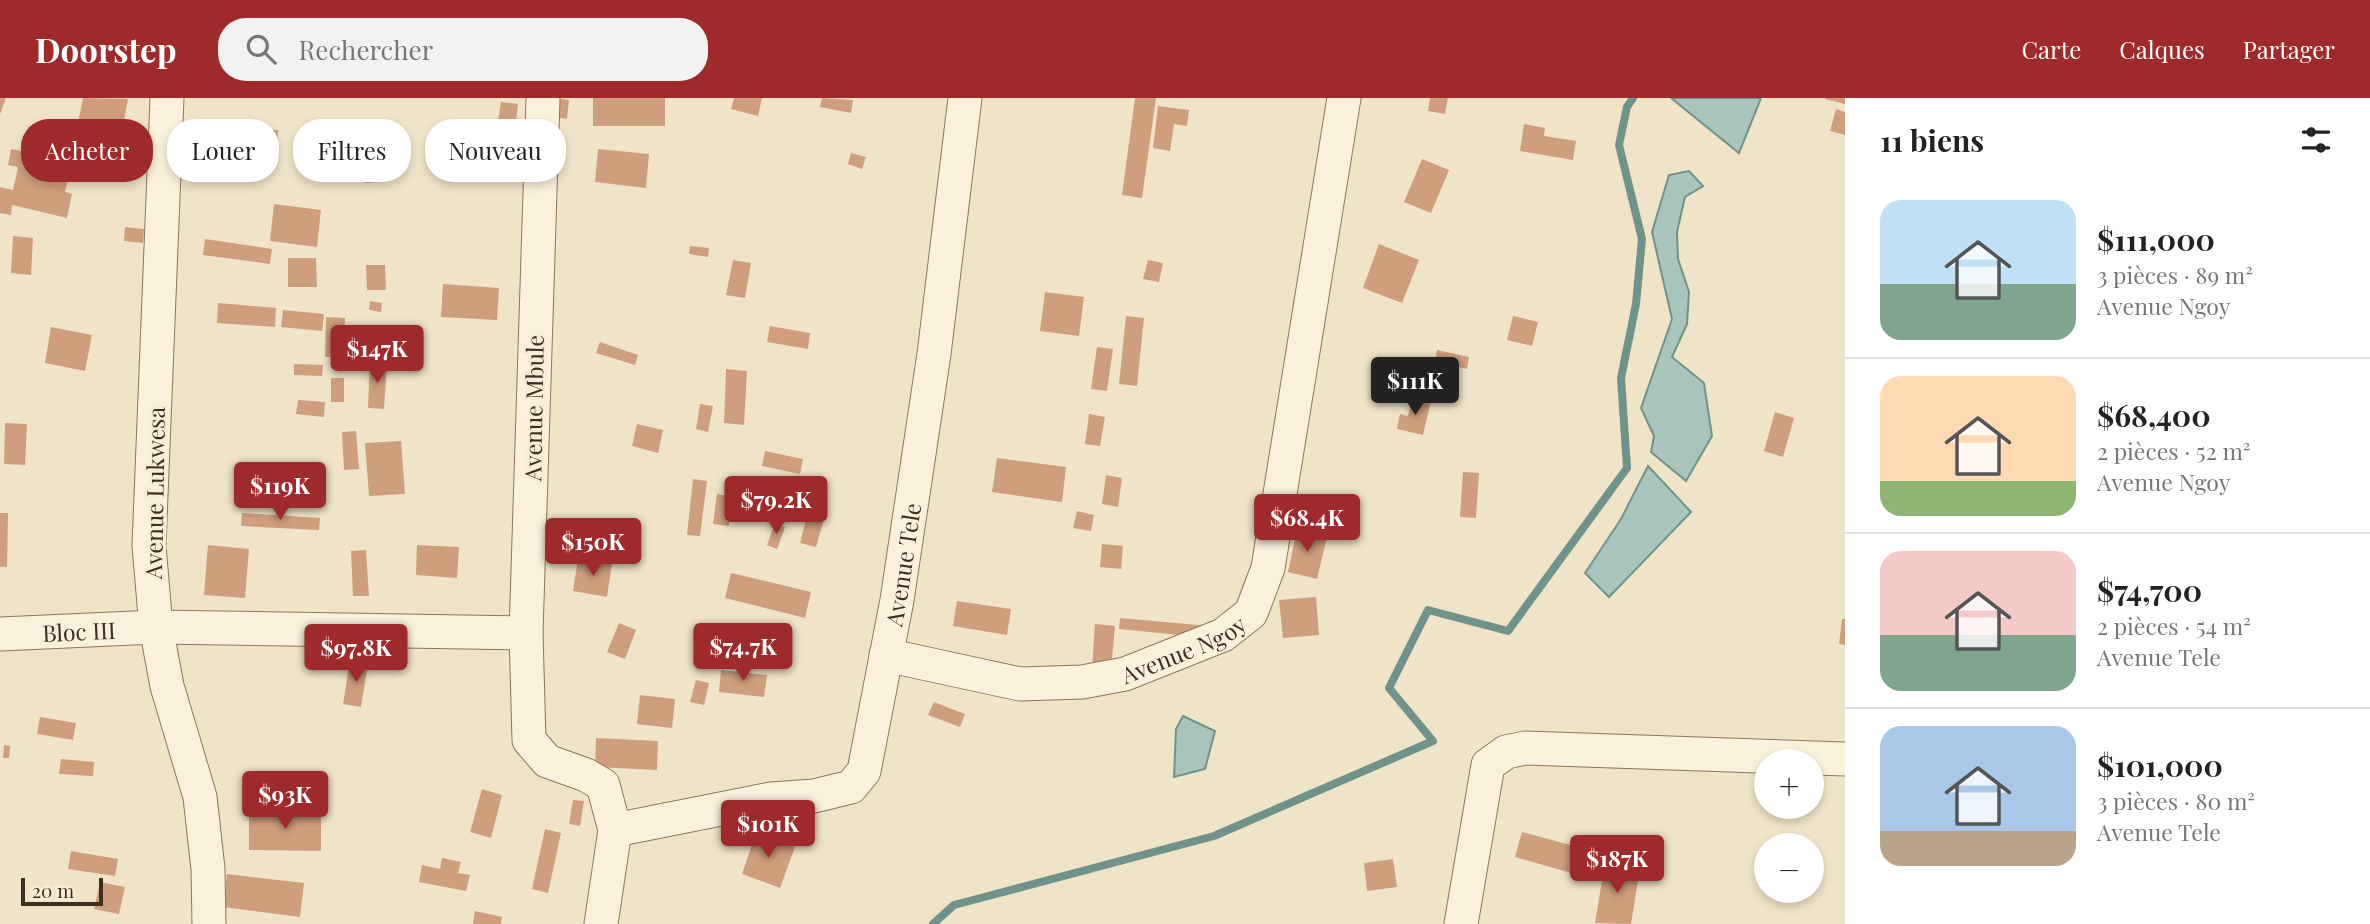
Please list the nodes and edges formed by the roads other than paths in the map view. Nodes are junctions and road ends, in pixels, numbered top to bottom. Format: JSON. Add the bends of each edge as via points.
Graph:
{"nodes":[{"id":1,"x":167,"y":98,"type":"edge"},
{"id":2,"x":543,"y":98,"type":"edge"},
{"id":3,"x":965,"y":98,"type":"edge"},
{"id":4,"x":1344,"y":98,"type":"edge"},
{"id":5,"x":156,"y":626,"type":"junction"},
{"id":6,"x":526,"y":633,"type":"junction"},
{"id":7,"x":0,"y":634,"type":"edge"},
{"id":8,"x":886,"y":655,"type":"junction"},
{"id":9,"x":1845,"y":759,"type":"edge"},
{"id":10,"x":615,"y":830,"type":"junction"},
{"id":11,"x":209,"y":924,"type":"edge"},
{"id":12,"x":601,"y":924,"type":"edge"},
{"id":13,"x":1461,"y":924,"type":"edge"}],
"edges":[{"from":1,"to":5,"type":"street","name":"Avenue Lukwesa","via":[[149,546]]},
{"from":2,"to":6,"type":"street","name":"Avenue Mbule"},
{"from":3,"to":8,"type":"street","name":"Avenue Tele","via":[[934,354]]},
{"from":4,"to":8,"type":"street","name":"Avenue Ngoy","via":[[1268,568],[1251,612],[1223,635],[1125,674],[1082,682],[1020,684]]},
{"from":5,"to":6,"type":"street","name":"Bloc III"},
{"from":5,"to":7,"type":"street","name":"Bloc III"},
{"from":5,"to":11,"type":"street","name":"Avenue Lukwesa","via":[[167,686],[200,797]]},
{"from":6,"to":10,"type":"street","name":"Avenue Mbule","via":[[529,740],[547,761],[603,785]]},
{"from":8,"to":10,"type":"street","name":"Avenue Tele","via":[[864,771],[851,787]]},
{"from":9,"to":13,"type":"street","via":[[1525,748],[1506,752],[1488,765]]},
{"from":10,"to":12,"type":"street","name":"Avenue Mbule"}]}
